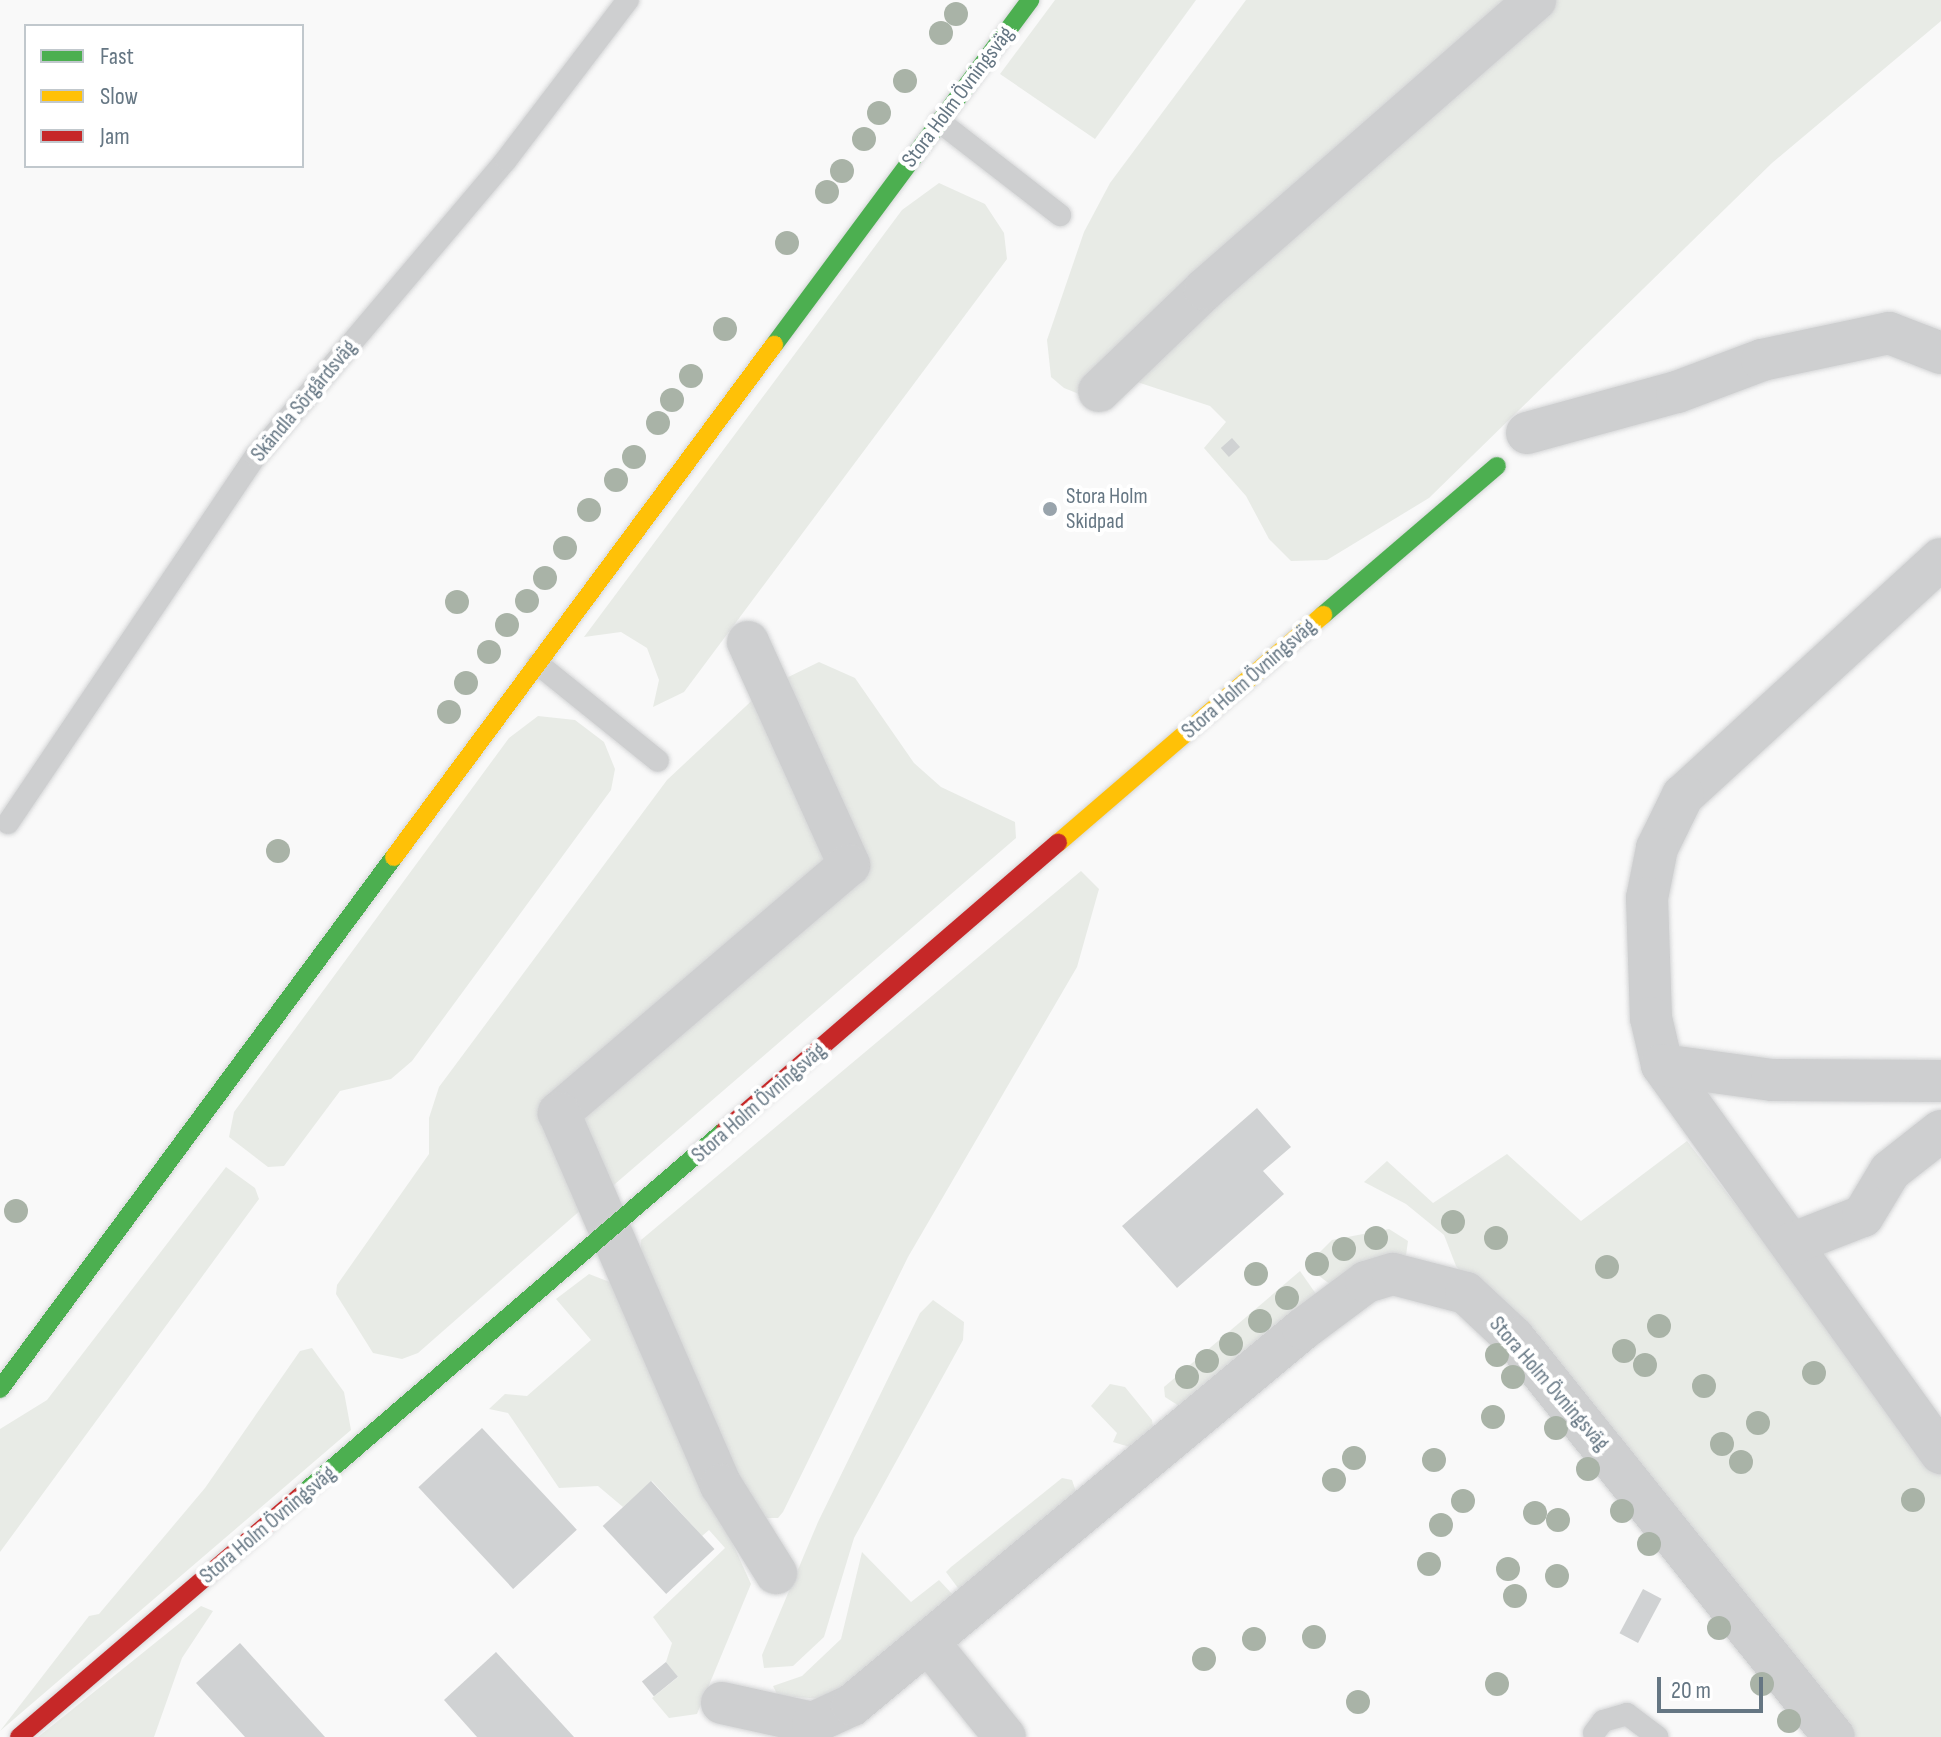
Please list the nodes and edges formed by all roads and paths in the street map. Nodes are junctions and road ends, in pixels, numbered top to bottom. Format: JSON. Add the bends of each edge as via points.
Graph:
{"nodes":[{"id":1,"x":628,"y":0,"type":"edge"},
{"id":2,"x":1030,"y":0,"type":"edge"},
{"id":3,"x":1535,"y":0,"type":"edge"},
{"id":4,"x":940,"y":122,"type":"junction"},
{"id":5,"x":1060,"y":215,"type":"dead end"},
{"id":6,"x":1941,"y":353,"type":"edge"},
{"id":7,"x":1099,"y":391,"type":"dead end"},
{"id":8,"x":1527,"y":433,"type":"dead end"},
{"id":9,"x":1497,"y":466,"type":"dead end"},
{"id":10,"x":1941,"y":559,"type":"edge"},
{"id":11,"x":748,"y":642,"type":"dead end"},
{"id":12,"x":538,"y":664,"type":"junction"},
{"id":13,"x":658,"y":761,"type":"dead end"},
{"id":14,"x":8,"y":823,"type":"dead end"},
{"id":15,"x":1662,"y":1065,"type":"junction"},
{"id":16,"x":1941,"y":1081,"type":"edge"},
{"id":17,"x":1941,"y":1131,"type":"edge"},
{"id":18,"x":611,"y":1231,"type":"junction"},
{"id":19,"x":1791,"y":1244,"type":"junction"},
{"id":20,"x":0,"y":1389,"type":"edge"},
{"id":21,"x":1941,"y":1453,"type":"edge"},
{"id":22,"x":776,"y":1573,"type":"dead end"},
{"id":23,"x":928,"y":1642,"type":"junction"},
{"id":24,"x":722,"y":1703,"type":"dead end"},
{"id":25,"x":829,"y":1726,"type":"edge"},
{"id":26,"x":1594,"y":1733,"type":"dead end"},
{"id":27,"x":19,"y":1737,"type":"edge"},
{"id":28,"x":1005,"y":1737,"type":"edge"},
{"id":29,"x":1657,"y":1737,"type":"edge"},
{"id":30,"x":1834,"y":1737,"type":"edge"}],
"edges":[{"from":1,"to":14,"type":"lane","name":"Skändla Sörgårdsväg","via":[[506,160],[256,456]]},
{"from":2,"to":4,"type":"street","name":"Stora Holm Övningsväg"},
{"from":3,"to":7,"type":"street","via":[[1205,289]]},
{"from":4,"to":5,"type":"lane"},
{"from":4,"to":12,"type":"street","name":"Stora Holm Övningsväg"},
{"from":6,"to":8,"type":"street","via":[[1889,333],[1762,360],[1677,392]]},
{"from":9,"to":18,"type":"street","name":"Stora Holm Övningsväg"},
{"from":10,"to":15,"type":"street","via":[[1683,795],[1657,848],[1647,898],[1651,1018]]},
{"from":11,"to":18,"type":"street","via":[[849,865],[559,1113]]},
{"from":12,"to":13,"type":"lane"},
{"from":12,"to":20,"type":"street","name":"Stora Holm Övningsväg"},
{"from":15,"to":16,"type":"street","via":[[1772,1080]]},
{"from":15,"to":19,"type":"street"},
{"from":17,"to":19,"type":"street","via":[[1890,1171],[1863,1216]]},
{"from":18,"to":22,"type":"street","via":[[721,1485]]},
{"from":18,"to":27,"type":"street","name":"Stora Holm Övningsväg"},
{"from":19,"to":21,"type":"street"},
{"from":23,"to":25,"type":"street","name":"Stora Holm Övningsväg"},
{"from":23,"to":28,"type":"street"},
{"from":23,"to":30,"type":"street","name":"Stora Holm Övningsväg","via":[[1303,1329],[1366,1282],[1393,1274],[1466,1293],[1514,1338]]},
{"from":24,"to":25,"type":"street","name":"Stora Holm Övningsväg"},
{"from":26,"to":29,"type":"lane","via":[[1603,1721],[1627,1714]]}]}
